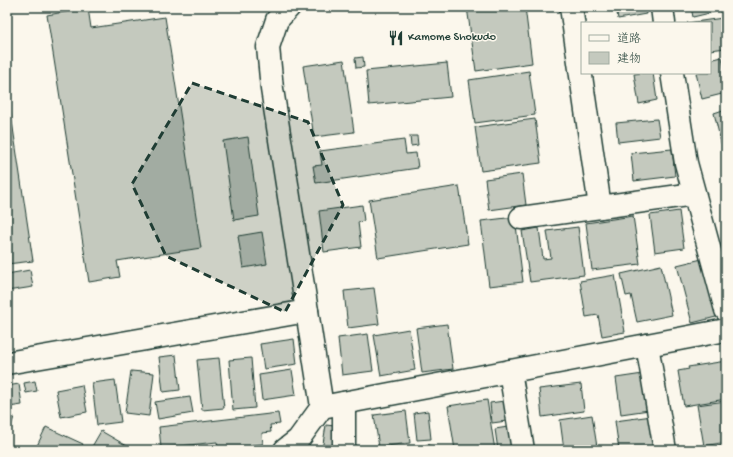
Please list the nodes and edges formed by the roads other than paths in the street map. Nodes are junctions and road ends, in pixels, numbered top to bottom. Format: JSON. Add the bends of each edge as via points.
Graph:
{"nodes":[{"id":1,"x":288,"y":7,"type":"edge"},
{"id":2,"x":571,"y":7,"type":"edge"},
{"id":3,"x":662,"y":7,"type":"edge"},
{"id":4,"x":664,"y":22,"type":"edge"},
{"id":5,"x":672,"y":74,"type":"edge"},
{"id":6,"x":694,"y":194,"type":"junction"},
{"id":7,"x":600,"y":207,"type":"junction"},
{"id":8,"x":521,"y":218,"type":"dead end"},
{"id":9,"x":726,"y":310,"type":"edge"},
{"id":10,"x":307,"y":311,"type":"junction"},
{"id":11,"x":726,"y":330,"type":"edge"},
{"id":12,"x":647,"y":345,"type":"junction"},
{"id":13,"x":7,"y":363,"type":"edge"},
{"id":14,"x":510,"y":371,"type":"junction"},
{"id":15,"x":344,"y":403,"type":"junction"},
{"id":16,"x":322,"y":407,"type":"junction"},
{"id":17,"x":285,"y":450,"type":"edge"},
{"id":18,"x":344,"y":450,"type":"edge"},
{"id":19,"x":523,"y":450,"type":"edge"},
{"id":20,"x":665,"y":450,"type":"edge"}],
"edges":[{"from":1,"to":10,"type":"street","via":[[277,20],[268,47],[272,89]]},
{"from":2,"to":7,"type":"street"},
{"from":3,"to":4,"type":"street"},
{"from":5,"to":6,"type":"street","via":[[686,163]]},
{"from":6,"to":7,"type":"street"},
{"from":6,"to":9,"type":"street"},
{"from":7,"to":8,"type":"street"},
{"from":10,"to":13,"type":"street"},
{"from":10,"to":16,"type":"street"},
{"from":11,"to":12,"type":"street"},
{"from":12,"to":14,"type":"street"},
{"from":12,"to":20,"type":"street"},
{"from":14,"to":15,"type":"street"},
{"from":14,"to":19,"type":"street"},
{"from":15,"to":16,"type":"street"},
{"from":15,"to":18,"type":"street"},
{"from":16,"to":17,"type":"street","via":[[298,440]]}]}
